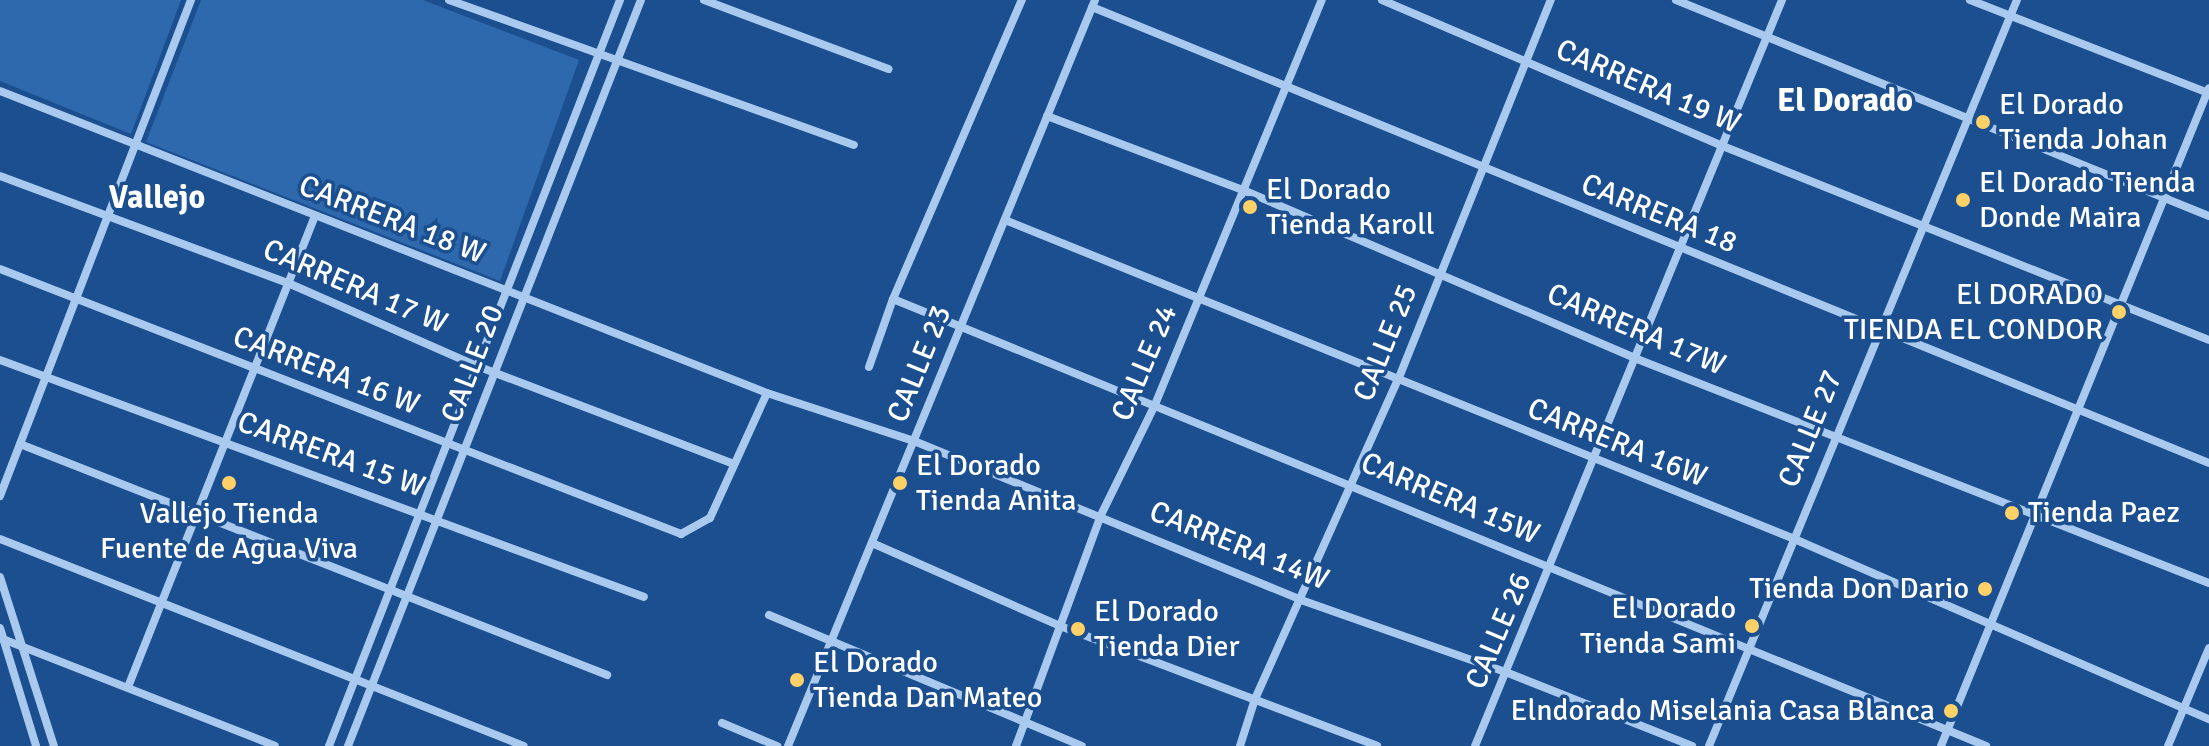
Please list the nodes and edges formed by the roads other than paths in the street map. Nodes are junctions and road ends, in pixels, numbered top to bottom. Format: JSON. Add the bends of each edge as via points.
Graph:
{"nodes":[{"id":1,"x":191,"y":0,"type":"edge"},
{"id":2,"x":449,"y":0,"type":"edge"},
{"id":3,"x":620,"y":0,"type":"edge"},
{"id":4,"x":641,"y":0,"type":"edge"},
{"id":5,"x":704,"y":0,"type":"edge"},
{"id":6,"x":1022,"y":0,"type":"edge"},
{"id":7,"x":1322,"y":0,"type":"edge"},
{"id":8,"x":1382,"y":0,"type":"edge"},
{"id":9,"x":1551,"y":0,"type":"edge"},
{"id":10,"x":1676,"y":0,"type":"edge"},
{"id":11,"x":1782,"y":0,"type":"edge"},
{"id":12,"x":1970,"y":0,"type":"edge"},
{"id":13,"x":2017,"y":0,"type":"edge"},
{"id":14,"x":1094,"y":3,"type":"edge"},
{"id":15,"x":2011,"y":16,"type":"junction"},
{"id":16,"x":1767,"y":38,"type":"junction"},
{"id":17,"x":599,"y":54,"type":"junction"},
{"id":18,"x":618,"y":60,"type":"junction"},
{"id":19,"x":1528,"y":63,"type":"junction"},
{"id":20,"x":889,"y":69,"type":"dead end"},
{"id":21,"x":1287,"y":87,"type":"junction"},
{"id":22,"x":0,"y":91,"type":"edge"},
{"id":23,"x":2208,"y":91,"type":"edge"},
{"id":24,"x":1047,"y":116,"type":"junction"},
{"id":25,"x":1970,"y":116,"type":"junction"},
{"id":26,"x":569,"y":130,"type":"junction"},
{"id":27,"x":588,"y":137,"type":"junction"},
{"id":28,"x":854,"y":145,"type":"dead end"},
{"id":29,"x":1720,"y":145,"type":"junction"},
{"id":30,"x":135,"y":146,"type":"junction"},
{"id":31,"x":1483,"y":170,"type":"junction"},
{"id":32,"x":0,"y":176,"type":"edge"},
{"id":33,"x":1243,"y":190,"type":"junction"},
{"id":34,"x":2163,"y":198,"type":"junction"},
{"id":35,"x":542,"y":200,"type":"junction"},
{"id":36,"x":560,"y":208,"type":"junction"},
{"id":37,"x":108,"y":214,"type":"junction"},
{"id":38,"x":315,"y":216,"type":"junction"},
{"id":39,"x":2209,"y":216,"type":"edge"},
{"id":40,"x":1005,"y":220,"type":"junction"},
{"id":41,"x":1927,"y":223,"type":"junction"},
{"id":42,"x":1679,"y":248,"type":"junction"},
{"id":43,"x":0,"y":269,"type":"edge"},
{"id":44,"x":1441,"y":273,"type":"junction"},
{"id":45,"x":288,"y":283,"type":"junction"},
{"id":46,"x":506,"y":291,"type":"junction"},
{"id":47,"x":1200,"y":296,"type":"junction"},
{"id":48,"x":525,"y":297,"type":"junction"},
{"id":49,"x":893,"y":299,"type":"junction"},
{"id":50,"x":75,"y":300,"type":"junction"},
{"id":51,"x":2120,"y":303,"type":"junction"},
{"id":52,"x":960,"y":328,"type":"junction"},
{"id":53,"x":1878,"y":331,"type":"junction"},
{"id":54,"x":2209,"y":340,"type":"edge"},
{"id":55,"x":1637,"y":359,"type":"junction"},
{"id":56,"x":0,"y":360,"type":"edge"},
{"id":57,"x":477,"y":366,"type":"junction"},
{"id":58,"x":869,"y":367,"type":"dead end"},
{"id":59,"x":254,"y":369,"type":"junction"},
{"id":60,"x":495,"y":372,"type":"junction"},
{"id":61,"x":46,"y":376,"type":"junction"},
{"id":62,"x":1398,"y":380,"type":"junction"},
{"id":63,"x":767,"y":393,"type":"junction"},
{"id":64,"x":1154,"y":407,"type":"junction"},
{"id":65,"x":2076,"y":410,"type":"junction"},
{"id":66,"x":1833,"y":435,"type":"junction"},
{"id":67,"x":914,"y":441,"type":"junction"},
{"id":68,"x":225,"y":442,"type":"junction"},
{"id":69,"x":447,"y":443,"type":"junction"},
{"id":70,"x":20,"y":444,"type":"junction"},
{"id":71,"x":465,"y":450,"type":"junction"},
{"id":72,"x":1597,"y":461,"type":"junction"},
{"id":73,"x":2209,"y":463,"type":"edge"},
{"id":74,"x":734,"y":464,"type":"junction"},
{"id":75,"x":1354,"y":484,"type":"junction"},
{"id":76,"x":0,"y":496,"type":"edge"},
{"id":77,"x":197,"y":513,"type":"junction"},
{"id":78,"x":419,"y":514,"type":"junction"},
{"id":79,"x":1101,"y":515,"type":"junction"},
{"id":80,"x":2033,"y":517,"type":"junction"},
{"id":81,"x":437,"y":521,"type":"junction"},
{"id":82,"x":1792,"y":538,"type":"junction"},
{"id":83,"x":0,"y":539,"type":"edge"},
{"id":84,"x":872,"y":543,"type":"junction"},
{"id":85,"x":1552,"y":567,"type":"junction"},
{"id":86,"x":0,"y":577,"type":"edge"},
{"id":87,"x":2209,"y":583,"type":"edge"},
{"id":88,"x":390,"y":590,"type":"junction"},
{"id":89,"x":407,"y":596,"type":"junction"},
{"id":90,"x":644,"y":597,"type":"dead end"},
{"id":91,"x":1301,"y":600,"type":"junction"},
{"id":92,"x":161,"y":602,"type":"junction"},
{"id":93,"x":769,"y":615,"type":"dead end"},
{"id":94,"x":1989,"y":623,"type":"junction"},
{"id":95,"x":1060,"y":626,"type":"junction"},
{"id":96,"x":0,"y":628,"type":"edge"},
{"id":97,"x":2,"y":638,"type":"edge"},
{"id":98,"x":831,"y":643,"type":"junction"},
{"id":99,"x":23,"y":648,"type":"junction"},
{"id":100,"x":1746,"y":648,"type":"junction"},
{"id":101,"x":2209,"y":648,"type":"edge"},
{"id":102,"x":1508,"y":673,"type":"junction"},
{"id":103,"x":607,"y":675,"type":"dead end"},
{"id":104,"x":355,"y":679,"type":"junction"},
{"id":105,"x":372,"y":686,"type":"junction"},
{"id":106,"x":128,"y":687,"type":"junction"},
{"id":107,"x":1255,"y":699,"type":"junction"},
{"id":108,"x":2183,"y":708,"type":"junction"},
{"id":109,"x":2209,"y":719,"type":"edge"},
{"id":110,"x":722,"y":723,"type":"dead end"},
{"id":111,"x":1026,"y":724,"type":"junction"},
{"id":112,"x":1947,"y":731,"type":"junction"},
{"id":113,"x":36,"y":746,"type":"edge"},
{"id":114,"x":54,"y":746,"type":"edge"},
{"id":115,"x":275,"y":746,"type":"edge"},
{"id":116,"x":329,"y":746,"type":"edge"},
{"id":117,"x":348,"y":746,"type":"edge"},
{"id":118,"x":524,"y":746,"type":"edge"},
{"id":119,"x":777,"y":746,"type":"edge"},
{"id":120,"x":788,"y":746,"type":"edge"},
{"id":121,"x":1016,"y":746,"type":"edge"},
{"id":122,"x":1082,"y":746,"type":"edge"},
{"id":123,"x":1240,"y":746,"type":"edge"},
{"id":124,"x":1377,"y":746,"type":"edge"},
{"id":125,"x":1475,"y":746,"type":"edge"},
{"id":126,"x":1692,"y":746,"type":"edge"},
{"id":127,"x":1709,"y":746,"type":"edge"},
{"id":128,"x":1941,"y":746,"type":"edge"},
{"id":129,"x":1986,"y":746,"type":"edge"},
{"id":130,"x":2168,"y":746,"type":"edge"}],
"edges":[{"from":1,"to":30,"type":"street"},
{"from":2,"to":17,"type":"street"},
{"from":3,"to":17,"type":"street","name":"CALLE 20"},
{"from":4,"to":18,"type":"street","name":"CALLE 20"},
{"from":5,"to":20,"type":"street"},
{"from":6,"to":49,"type":"street"},
{"from":7,"to":21,"type":"street","name":"CALLE 24"},
{"from":8,"to":19,"type":"street","name":"CARRERA 19 W"},
{"from":9,"to":19,"type":"street","name":"CALLE 25"},
{"from":10,"to":16,"type":"street"},
{"from":11,"to":16,"type":"street","name":"CALLE 26"},
{"from":12,"to":15,"type":"street"},
{"from":13,"to":15,"type":"street","name":"CALLE 27"},
{"from":14,"to":21,"type":"street","name":"CARRERA 18"},
{"from":14,"to":24,"type":"street","name":"CALLE 23"},
{"from":15,"to":23,"type":"street"},
{"from":15,"to":25,"type":"street","name":"CALLE 27"},
{"from":16,"to":25,"type":"street"},
{"from":16,"to":29,"type":"street","name":"CALLE 26"},
{"from":17,"to":18,"type":"street"},
{"from":17,"to":26,"type":"street","name":"CALLE 20"},
{"from":18,"to":27,"type":"street","name":"CALLE 20"},
{"from":18,"to":28,"type":"street"},
{"from":19,"to":29,"type":"street","name":"CARRERA 19 W"},
{"from":19,"to":31,"type":"street","name":"CALLE 25"},
{"from":21,"to":31,"type":"street","name":"CARRERA 18"},
{"from":21,"to":33,"type":"street","name":"CALLE 24"},
{"from":22,"to":30,"type":"street","name":"CARRERA 18 W"},
{"from":23,"to":34,"type":"street"},
{"from":24,"to":33,"type":"street","name":"CARRERA 17W"},
{"from":24,"to":40,"type":"street","name":"CALLE 23"},
{"from":25,"to":34,"type":"street"},
{"from":25,"to":41,"type":"street","name":"CALLE 27"},
{"from":26,"to":27,"type":"street"},
{"from":26,"to":35,"type":"street","name":"CALLE 20"},
{"from":27,"to":36,"type":"street","name":"CALLE 20"},
{"from":29,"to":41,"type":"street","name":"CARRERA 19 W"},
{"from":29,"to":42,"type":"street","name":"CALLE 26"},
{"from":30,"to":37,"type":"street"},
{"from":30,"to":38,"type":"street","name":"CARRERA 18 W"},
{"from":31,"to":42,"type":"street","name":"CARRERA 18"},
{"from":31,"to":44,"type":"street","name":"CALLE 25"},
{"from":32,"to":37,"type":"street","name":"CARRERA 17 W"},
{"from":33,"to":44,"type":"street","name":"CARRERA 17W"},
{"from":33,"to":47,"type":"street","name":"CALLE 24"},
{"from":34,"to":39,"type":"street"},
{"from":34,"to":51,"type":"street"},
{"from":35,"to":36,"type":"street"},
{"from":35,"to":46,"type":"street","name":"CALLE 20"},
{"from":36,"to":48,"type":"street","name":"CALLE 20"},
{"from":37,"to":45,"type":"street","name":"CARRERA 17 W"},
{"from":37,"to":50,"type":"street"},
{"from":38,"to":45,"type":"street"},
{"from":38,"to":46,"type":"street","name":"CARRERA 18 W"},
{"from":40,"to":47,"type":"street","name":"CARRERA 16W"},
{"from":40,"to":52,"type":"street","name":"CALLE 23"},
{"from":41,"to":51,"type":"street","name":"CARRERA 19 W"},
{"from":41,"to":53,"type":"street","name":"CALLE 27"},
{"from":42,"to":53,"type":"street","name":"CARRERA 18"},
{"from":42,"to":55,"type":"street","name":"CALLE 26"},
{"from":43,"to":50,"type":"street","name":"CARRERA 16 W"},
{"from":44,"to":55,"type":"street","name":"CARRERA 17W"},
{"from":44,"to":62,"type":"street","name":"CALLE 25"},
{"from":45,"to":57,"type":"street","name":"CARRERA 17 W"},
{"from":45,"to":59,"type":"street"},
{"from":46,"to":48,"type":"street","name":"CARRERA 18 W"},
{"from":46,"to":57,"type":"street","name":"CALLE 20"},
{"from":47,"to":62,"type":"street","name":"CARRERA 16W"},
{"from":47,"to":64,"type":"street","name":"CALLE 24"},
{"from":48,"to":60,"type":"street","name":"CALLE 20"},
{"from":48,"to":63,"type":"street","name":"CARRERA 18 W"},
{"from":49,"to":52,"type":"street","name":"CARRERA 15W"},
{"from":49,"to":58,"type":"street"},
{"from":50,"to":59,"type":"street","name":"CARRERA 16 W"},
{"from":50,"to":61,"type":"street"},
{"from":51,"to":54,"type":"street","name":"CARRERA 19 W"},
{"from":51,"to":65,"type":"street"},
{"from":52,"to":64,"type":"street","name":"CARRERA 15W"},
{"from":52,"to":67,"type":"street","name":"CALLE 23"},
{"from":53,"to":65,"type":"street","name":"CARRERA 18"},
{"from":53,"to":66,"type":"street","name":"CALLE 27"},
{"from":55,"to":66,"type":"street","name":"CARRERA 17W"},
{"from":55,"to":72,"type":"street","name":"CALLE 26"},
{"from":56,"to":61,"type":"street","name":"CARRERA 15 W"},
{"from":57,"to":60,"type":"street","name":"CARRERA 17 W"},
{"from":57,"to":69,"type":"street","name":"CALLE 20"},
{"from":59,"to":68,"type":"street"},
{"from":59,"to":69,"type":"street","name":"CARRERA 16 W"},
{"from":60,"to":71,"type":"street","name":"CALLE 20"},
{"from":60,"to":74,"type":"street","name":"CARRERA 17 W"},
{"from":61,"to":68,"type":"street","name":"CARRERA 15 W"},
{"from":61,"to":70,"type":"street"},
{"from":62,"to":72,"type":"street","name":"CARRERA 16W"},
{"from":62,"to":75,"type":"street","name":"CALLE 25"},
{"from":63,"to":67,"type":"street","name":"CARRERA 14W"},
{"from":63,"to":74,"type":"street"},
{"from":64,"to":75,"type":"street","name":"CARRERA 15W"},
{"from":64,"to":79,"type":"street","name":"CALLE 24"},
{"from":65,"to":73,"type":"street","name":"CARRERA 18"},
{"from":65,"to":80,"type":"street"},
{"from":66,"to":80,"type":"street","name":"CARRERA 17W"},
{"from":66,"to":82,"type":"street","name":"CALLE 27"},
{"from":67,"to":79,"type":"street","name":"CARRERA 14W"},
{"from":67,"to":84,"type":"street","name":"CALLE 23"},
{"from":68,"to":77,"type":"street"},
{"from":68,"to":78,"type":"street","name":"CARRERA 15 W"},
{"from":69,"to":71,"type":"street","name":"CARRERA 16 W"},
{"from":69,"to":78,"type":"street","name":"CALLE 20"},
{"from":70,"to":76,"type":"street"},
{"from":70,"to":77,"type":"street"},
{"from":71,"to":74,"type":"street","name":"CARRERA 16 W","via":[[681,534],[710,518]]},
{"from":71,"to":81,"type":"street","name":"CALLE 20"},
{"from":72,"to":82,"type":"street","name":"CARRERA 16W"},
{"from":72,"to":85,"type":"street","name":"CALLE 26"},
{"from":75,"to":85,"type":"street","name":"CARRERA 15W"},
{"from":75,"to":91,"type":"street","name":"CALLE 25"},
{"from":77,"to":88,"type":"street"},
{"from":77,"to":92,"type":"street"},
{"from":78,"to":81,"type":"street","name":"CARRERA 15 W"},
{"from":78,"to":88,"type":"street","name":"CALLE 20"},
{"from":79,"to":91,"type":"street","name":"CARRERA 14W"},
{"from":79,"to":95,"type":"street","name":"CALLE 24"},
{"from":80,"to":87,"type":"street","name":"CARRERA 17W"},
{"from":80,"to":94,"type":"street"},
{"from":81,"to":89,"type":"street","name":"CALLE 20"},
{"from":81,"to":90,"type":"street","name":"CARRERA 15 W"},
{"from":82,"to":94,"type":"street","name":"CARRERA 16W"},
{"from":82,"to":100,"type":"street","name":"CALLE 27"},
{"from":83,"to":92,"type":"street"},
{"from":84,"to":95,"type":"street"},
{"from":84,"to":98,"type":"street","name":"CALLE 23"},
{"from":85,"to":100,"type":"street","name":"CARRERA 15W"},
{"from":85,"to":102,"type":"street","name":"CALLE 26"},
{"from":86,"to":99,"type":"street"},
{"from":88,"to":89,"type":"street"},
{"from":88,"to":104,"type":"street","name":"CALLE 20"},
{"from":89,"to":103,"type":"street"},
{"from":89,"to":105,"type":"street","name":"CALLE 20"},
{"from":91,"to":102,"type":"street","name":"CARRERA 14W"},
{"from":91,"to":107,"type":"street","name":"CALLE 25"},
{"from":92,"to":104,"type":"street"},
{"from":92,"to":106,"type":"street"},
{"from":93,"to":98,"type":"street"},
{"from":94,"to":108,"type":"street","name":"CARRERA 16W"},
{"from":94,"to":112,"type":"street"},
{"from":95,"to":107,"type":"street"},
{"from":95,"to":111,"type":"street","name":"CALLE 24"},
{"from":96,"to":97,"type":"street"},
{"from":97,"to":99,"type":"street"},
{"from":97,"to":113,"type":"street"},
{"from":98,"to":111,"type":"street"},
{"from":98,"to":120,"type":"street","name":"CALLE 23"},
{"from":99,"to":106,"type":"street"},
{"from":99,"to":114,"type":"street"},
{"from":100,"to":112,"type":"street","name":"CARRERA 15W"},
{"from":100,"to":127,"type":"street","name":"CALLE 27"},
{"from":101,"to":108,"type":"street"},
{"from":102,"to":125,"type":"street","name":"CALLE 26"},
{"from":102,"to":126,"type":"street","name":"CARRERA 14W"},
{"from":104,"to":105,"type":"street"},
{"from":104,"to":116,"type":"street","name":"CALLE 20"},
{"from":105,"to":117,"type":"street","name":"CALLE 20"},
{"from":105,"to":118,"type":"street"},
{"from":106,"to":115,"type":"street"},
{"from":107,"to":123,"type":"street","name":"CALLE 25"},
{"from":107,"to":124,"type":"street"},
{"from":108,"to":109,"type":"street","name":"CARRERA 16W"},
{"from":108,"to":130,"type":"street"},
{"from":110,"to":119,"type":"street"},
{"from":111,"to":121,"type":"street","name":"CALLE 24"},
{"from":111,"to":122,"type":"street"},
{"from":112,"to":128,"type":"street"},
{"from":112,"to":129,"type":"street","name":"CARRERA 15W"}]}
